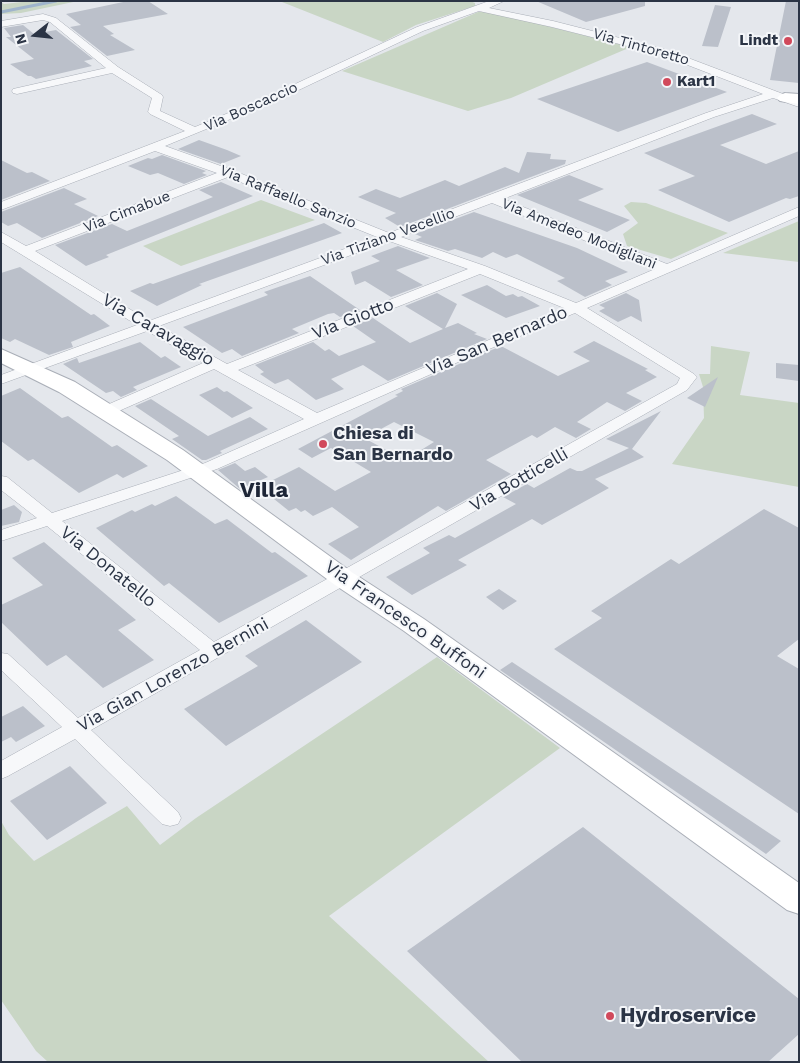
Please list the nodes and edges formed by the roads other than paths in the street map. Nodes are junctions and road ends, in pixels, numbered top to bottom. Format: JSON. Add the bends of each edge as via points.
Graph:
{"nodes":[{"id":1,"x":499,"y":1,"type":"edge"},
{"id":2,"x":481,"y":5,"type":"edge"},
{"id":3,"x":1,"y":24,"type":"edge"},
{"id":4,"x":114,"y":69,"type":"junction"},
{"id":5,"x":17,"y":91,"type":"dead end"},
{"id":6,"x":789,"y":99,"type":"edge"},
{"id":7,"x":195,"y":132,"type":"junction"},
{"id":8,"x":156,"y":147,"type":"junction"},
{"id":9,"x":228,"y":173,"type":"junction"},
{"id":10,"x":492,"y":199,"type":"junction"},
{"id":11,"x":1,"y":206,"type":"edge"},
{"id":12,"x":799,"y":211,"type":"edge"},
{"id":13,"x":1,"y":236,"type":"edge"},
{"id":14,"x":386,"y":236,"type":"junction"},
{"id":15,"x":26,"y":250,"type":"junction"},
{"id":16,"x":666,"y":268,"type":"junction"},
{"id":17,"x":480,"y":269,"type":"junction"},
{"id":18,"x":576,"y":308,"type":"junction"},
{"id":19,"x":148,"y":326,"type":"junction"},
{"id":20,"x":1,"y":355,"type":"edge"},
{"id":21,"x":220,"y":366,"type":"junction"},
{"id":22,"x":30,"y":369,"type":"junction"},
{"id":23,"x":689,"y":377,"type":"joint"},
{"id":24,"x":1,"y":380,"type":"edge"},
{"id":25,"x":106,"y":411,"type":"junction"},
{"id":26,"x":317,"y":420,"type":"junction"},
{"id":27,"x":196,"y":471,"type":"junction"},
{"id":28,"x":1,"y":481,"type":"edge"},
{"id":29,"x":50,"y":520,"type":"junction"},
{"id":30,"x":1,"y":536,"type":"edge"},
{"id":31,"x":344,"y":579,"type":"junction"},
{"id":32,"x":214,"y":652,"type":"junction"},
{"id":33,"x":1,"y":660,"type":"edge"},
{"id":34,"x":76,"y":728,"type":"junction"},
{"id":35,"x":1,"y":771,"type":"edge"},
{"id":36,"x":170,"y":818,"type":"dead end"},
{"id":37,"x":799,"y":901,"type":"edge"}],
"edges":[{"from":1,"to":2,"type":"street","name":"Via Boscaccio"},
{"from":2,"to":6,"type":"street","name":"Via Tintoretto","via":[[684,58]]},
{"from":2,"to":7,"type":"street","name":"Via Boscaccio","via":[[420,29]]},
{"from":3,"to":4,"type":"street","via":[[43,17],[53,20]]},
{"from":4,"to":5,"type":"street"},
{"from":4,"to":7,"type":"street","via":[[158,97],[154,112]]},
{"from":6,"to":10,"type":"street","name":"Via Tiziano Vecellio","via":[[710,115]]},
{"from":7,"to":8,"type":"street","name":"Via Boscaccio"},
{"from":8,"to":9,"type":"street","name":"Via Raffaello Sanzio"},
{"from":8,"to":11,"type":"street","name":"Via Boscaccio"},
{"from":9,"to":14,"type":"street","name":"Via Raffaello Sanzio"},
{"from":9,"to":15,"type":"street","name":"Via Cimabue"},
{"from":10,"to":14,"type":"street","name":"Via Tiziano Vecellio"},
{"from":10,"to":16,"type":"street","name":"Via Amedeo Modigliani"},
{"from":12,"to":16,"type":"street","name":"Via San Bernardo"},
{"from":13,"to":15,"type":"street","name":"Via Caravaggio"},
{"from":14,"to":17,"type":"street","name":"Via Raffaello Sanzio"},
{"from":14,"to":19,"type":"street","name":"Via Tiziano Vecellio"},
{"from":15,"to":19,"type":"street","name":"Via Caravaggio"},
{"from":16,"to":18,"type":"street","name":"Via San Bernardo"},
{"from":17,"to":18,"type":"street","name":"Via Raffaello Sanzio"},
{"from":17,"to":21,"type":"street","name":"Via Giotto"},
{"from":18,"to":23,"type":"street","name":"Via Raffaello Sanzio"},
{"from":18,"to":26,"type":"street","name":"Via San Bernardo"},
{"from":19,"to":21,"type":"street","name":"Via Caravaggio"},
{"from":19,"to":22,"type":"street","name":"Via Tiziano Vecellio"},
{"from":20,"to":22,"type":"street","name":"Via Francesco Buffoni"},
{"from":21,"to":25,"type":"street","name":"Via Giotto"},
{"from":21,"to":26,"type":"street","name":"Via Caravaggio"},
{"from":22,"to":24,"type":"street","name":"Via Tiziano Vecellio"},
{"from":22,"to":25,"type":"street","name":"Via Francesco Buffoni"},
{"from":23,"to":31,"type":"street","name":"Via Botticelli","via":[[682,387]]},
{"from":25,"to":27,"type":"street","name":"Via Francesco Buffoni"},
{"from":26,"to":27,"type":"street","name":"Via San Bernardo"},
{"from":27,"to":29,"type":"street","name":"Via San Bernardo"},
{"from":27,"to":31,"type":"street","name":"Via Francesco Buffoni"},
{"from":28,"to":29,"type":"street","name":"Via Donatello"},
{"from":29,"to":30,"type":"street","name":"Via San Bernardo"},
{"from":29,"to":32,"type":"street","name":"Via Donatello"},
{"from":31,"to":32,"type":"street","name":"Via Gian Lorenzo Bernini"},
{"from":31,"to":37,"type":"street","name":"Via Francesco Buffoni","via":[[414,625]]},
{"from":32,"to":34,"type":"street","name":"Via Gian Lorenzo Bernini"},
{"from":33,"to":34,"type":"street"},
{"from":34,"to":35,"type":"street","name":"Via Gian Lorenzo Bernini"},
{"from":34,"to":36,"type":"street"}]}
